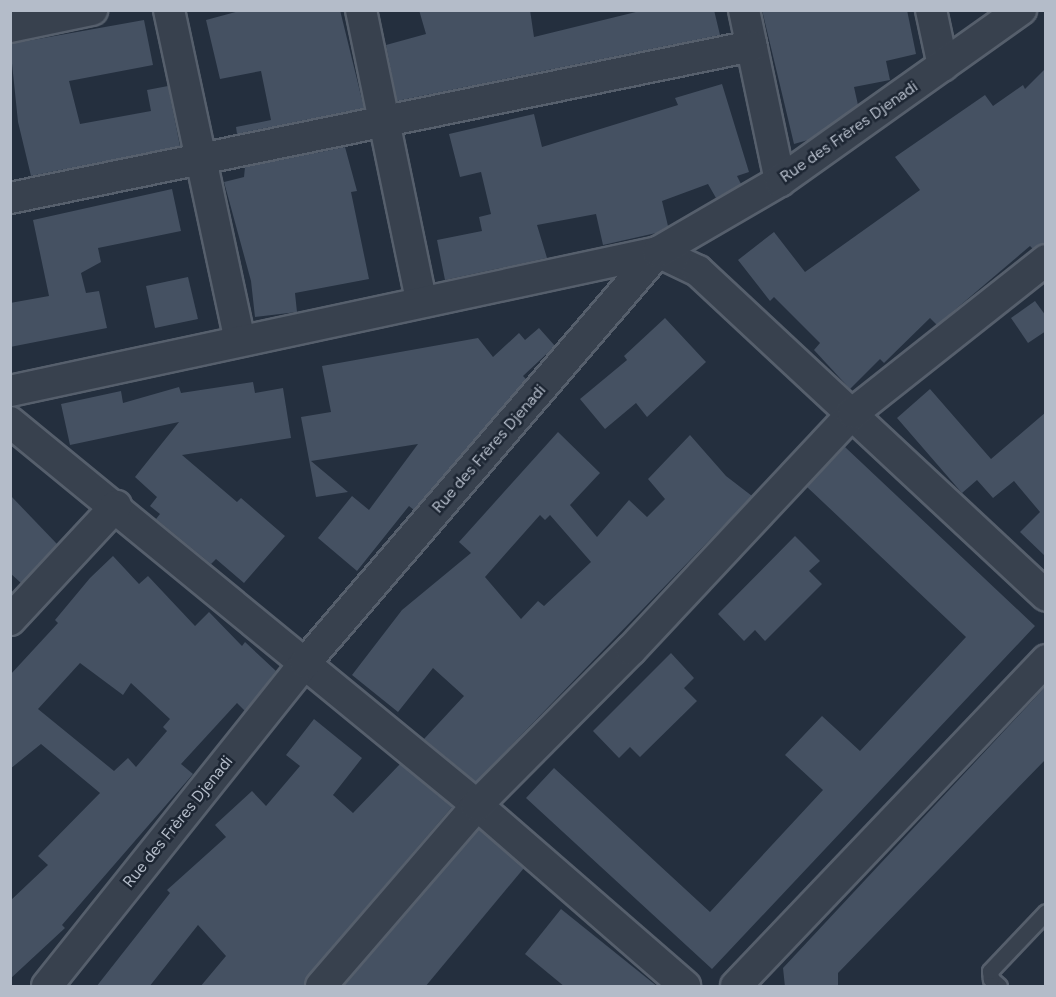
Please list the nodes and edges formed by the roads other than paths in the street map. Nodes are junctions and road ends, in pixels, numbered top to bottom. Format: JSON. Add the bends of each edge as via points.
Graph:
{"nodes":[{"id":1,"x":92,"y":10,"type":"edge"},
{"id":2,"x":169,"y":10,"type":"edge"},
{"id":3,"x":361,"y":10,"type":"edge"},
{"id":4,"x":744,"y":10,"type":"edge"},
{"id":5,"x":931,"y":10,"type":"edge"},
{"id":6,"x":1021,"y":10,"type":"edge"},
{"id":7,"x":10,"y":27,"type":"edge"},
{"id":8,"x":752,"y":46,"type":"junction"},
{"id":9,"x":943,"y":66,"type":"junction"},
{"id":10,"x":384,"y":120,"type":"junction"},
{"id":11,"x":198,"y":157,"type":"junction"},
{"id":12,"x":780,"y":181,"type":"junction"},
{"id":13,"x":10,"y":198,"type":"edge"},
{"id":14,"x":658,"y":252,"type":"junction"},
{"id":15,"x":1046,"y":260,"type":"edge"},
{"id":16,"x":422,"y":300,"type":"junction"},
{"id":17,"x":240,"y":340,"type":"junction"},
{"id":18,"x":10,"y":391,"type":"edge"},
{"id":19,"x":853,"y":413,"type":"junction"},
{"id":20,"x":10,"y":422,"type":"edge"},
{"id":21,"x":116,"y":506,"type":"junction"},
{"id":22,"x":1046,"y":596,"type":"edge"},
{"id":23,"x":10,"y":620,"type":"edge"},
{"id":24,"x":1046,"y":660,"type":"edge"},
{"id":25,"x":305,"y":663,"type":"junction"},
{"id":26,"x":477,"y":805,"type":"junction"},
{"id":27,"x":1046,"y":912,"type":"edge"},
{"id":28,"x":47,"y":987,"type":"edge"},
{"id":29,"x":321,"y":987,"type":"edge"},
{"id":30,"x":685,"y":987,"type":"edge"},
{"id":31,"x":736,"y":987,"type":"edge"},
{"id":32,"x":999,"y":987,"type":"edge"}],
"edges":[{"from":1,"to":7,"type":"street"},
{"from":2,"to":11,"type":"street"},
{"from":3,"to":10,"type":"street"},
{"from":4,"to":8,"type":"street"},
{"from":5,"to":9,"type":"street"},
{"from":6,"to":9,"type":"street","name":"Rue des Frères Djenadi"},
{"from":8,"to":10,"type":"street"},
{"from":8,"to":12,"type":"street"},
{"from":9,"to":12,"type":"street","name":"Rue des Frères Djenadi"},
{"from":10,"to":11,"type":"street"},
{"from":10,"to":16,"type":"street"},
{"from":11,"to":13,"type":"street"},
{"from":11,"to":17,"type":"street"},
{"from":12,"to":14,"type":"street","name":"Rue des Frères Djenadi"},
{"from":14,"to":16,"type":"street"},
{"from":14,"to":19,"type":"street","via":[[698,271]]},
{"from":14,"to":25,"type":"street","name":"Rue des Frères Djenadi"},
{"from":15,"to":19,"type":"street"},
{"from":16,"to":17,"type":"street"},
{"from":17,"to":18,"type":"street"},
{"from":19,"to":22,"type":"street"},
{"from":19,"to":26,"type":"street","via":[[632,650]]},
{"from":20,"to":21,"type":"street"},
{"from":21,"to":23,"type":"street"},
{"from":21,"to":25,"type":"street"},
{"from":24,"to":31,"type":"street"},
{"from":25,"to":26,"type":"street"},
{"from":25,"to":28,"type":"street","name":"Rue des Frères Djenadi"},
{"from":26,"to":29,"type":"street"},
{"from":26,"to":30,"type":"street"},
{"from":27,"to":32,"type":"lane","via":[[990,971],[991,980]]}]}
